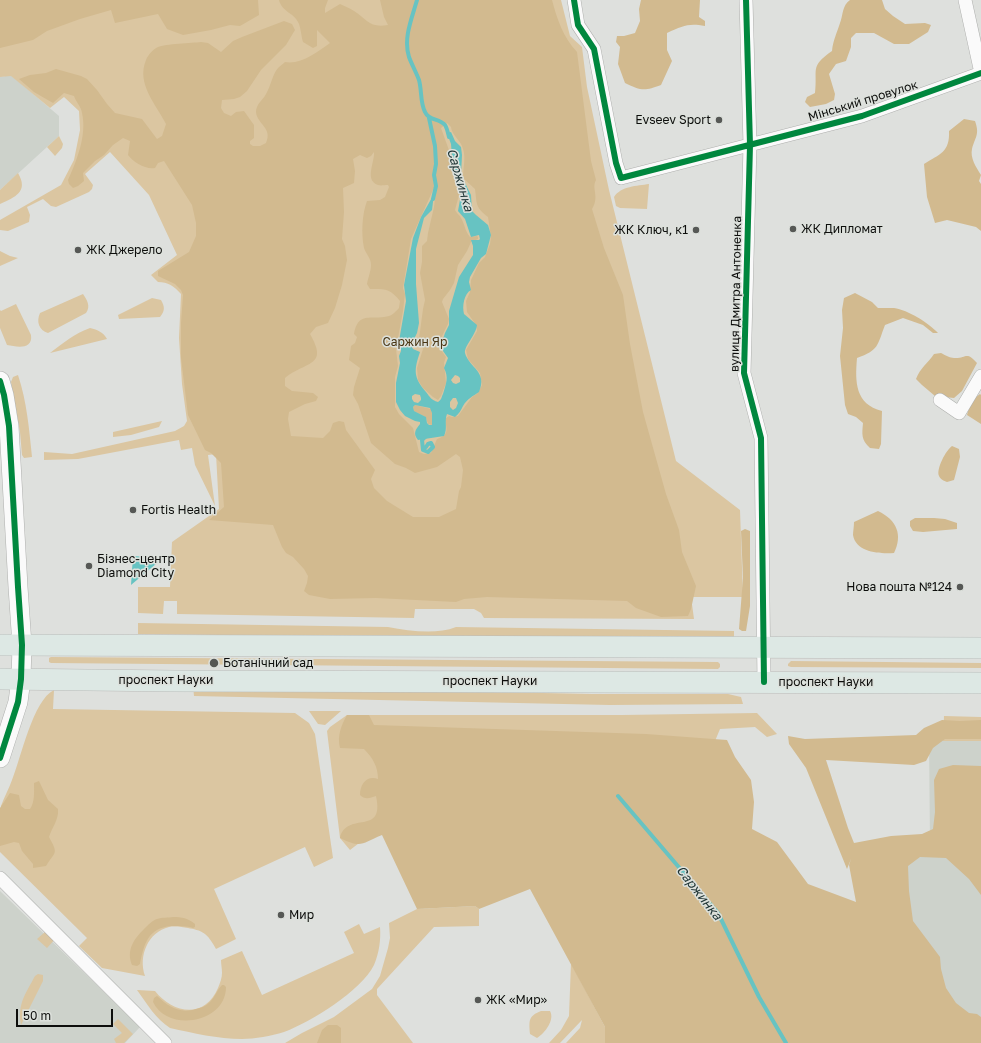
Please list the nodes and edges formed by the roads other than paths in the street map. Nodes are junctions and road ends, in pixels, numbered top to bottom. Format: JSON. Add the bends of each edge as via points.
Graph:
{"nodes":[{"id":1,"x":574,"y":0,"type":"edge"},
{"id":2,"x":746,"y":0,"type":"edge"},
{"id":3,"x":965,"y":0,"type":"edge"},
{"id":4,"x":981,"y":73,"type":"edge"},
{"id":5,"x":750,"y":146,"type":"junction"},
{"id":6,"x":981,"y":376,"type":"edge"},
{"id":7,"x":0,"y":381,"type":"edge"},
{"id":8,"x":940,"y":400,"type":"dead end"},
{"id":9,"x":0,"y":645,"type":"edge"},
{"id":10,"x":22,"y":645,"type":"junction"},
{"id":11,"x":764,"y":648,"type":"junction"},
{"id":12,"x":981,"y":648,"type":"edge"},
{"id":13,"x":0,"y":679,"type":"edge"},
{"id":14,"x":21,"y":679,"type":"junction"},
{"id":15,"x":764,"y":682,"type":"junction"},
{"id":16,"x":981,"y":683,"type":"edge"},
{"id":17,"x":0,"y":758,"type":"edge"},
{"id":18,"x":0,"y":878,"type":"edge"},
{"id":19,"x":165,"y":1043,"type":"edge"}],
"edges":[{"from":1,"to":5,"type":"street","name":"Мінський провулок","via":[[578,25],[594,49],[621,178]]},
{"from":2,"to":5,"type":"street","name":"вулиця Дмитра Антоненка"},
{"from":3,"to":4,"type":"street"},
{"from":4,"to":5,"type":"street","name":"Мінський провулок","via":[[862,116]]},
{"from":5,"to":11,"type":"street","name":"вулиця Дмитра Антоненка","via":[[744,373],[761,438]]},
{"from":6,"to":8,"type":"street","via":[[959,413]]},
{"from":7,"to":10,"type":"street","via":[[9,426]]},
{"from":9,"to":10,"type":"main road"},
{"from":10,"to":11,"type":"main road"},
{"from":10,"to":14,"type":"street"},
{"from":11,"to":12,"type":"main road"},
{"from":11,"to":15,"type":"street","name":"вулиця Дмитра Антоненка"},
{"from":13,"to":14,"type":"main road","name":"проспект Науки"},
{"from":14,"to":15,"type":"main road","name":"проспект Науки"},
{"from":14,"to":17,"type":"street","via":[[15,715]]},
{"from":15,"to":16,"type":"main road","name":"проспект Науки"},
{"from":18,"to":19,"type":"street"}]}
